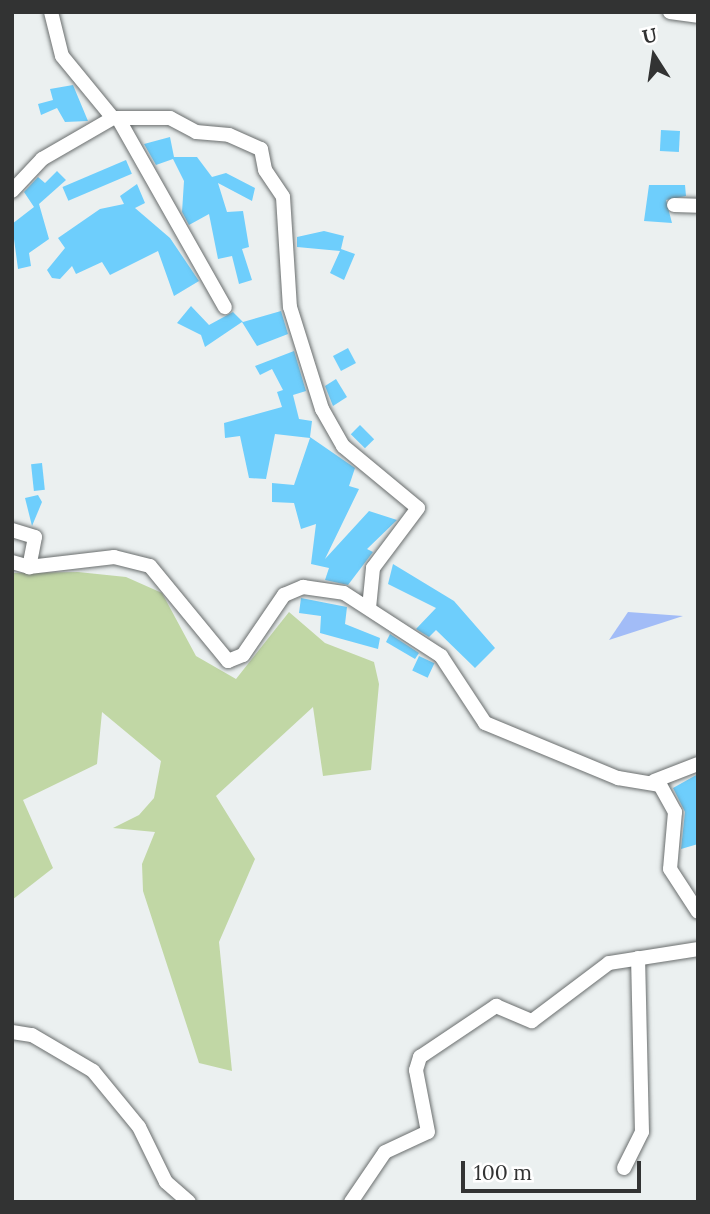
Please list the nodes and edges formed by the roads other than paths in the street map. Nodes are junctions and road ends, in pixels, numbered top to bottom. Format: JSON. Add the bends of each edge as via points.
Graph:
{"nodes":[{"id":1,"x":51,"y":12,"type":"edge"},
{"id":2,"x":670,"y":12,"type":"edge"},
{"id":3,"x":698,"y":16,"type":"edge"},
{"id":4,"x":116,"y":119,"type":"junction"},
{"id":5,"x":12,"y":191,"type":"edge"},
{"id":6,"x":674,"y":205,"type":"dead end"},
{"id":7,"x":698,"y":206,"type":"edge"},
{"id":8,"x":225,"y":307,"type":"dead end"},
{"id":9,"x":12,"y":530,"type":"edge"},
{"id":10,"x":12,"y":562,"type":"edge"},
{"id":11,"x":29,"y":567,"type":"junction"},
{"id":12,"x":369,"y":608,"type":"junction"},
{"id":13,"x":698,"y":764,"type":"edge"},
{"id":14,"x":654,"y":781,"type":"junction"},
{"id":15,"x":698,"y":912,"type":"edge"},
{"id":16,"x":698,"y":949,"type":"edge"},
{"id":17,"x":638,"y":958,"type":"junction"},
{"id":18,"x":12,"y":1032,"type":"edge"},
{"id":19,"x":624,"y":1168,"type":"dead end"},
{"id":20,"x":189,"y":1202,"type":"edge"},
{"id":21,"x":351,"y":1202,"type":"edge"}],
"edges":[{"from":1,"to":4,"type":"street","via":[[62,56]]},
{"from":2,"to":3,"type":"street"},
{"from":4,"to":5,"type":"street","via":[[42,159]]},
{"from":4,"to":8,"type":"street"},
{"from":4,"to":12,"type":"street","via":[[170,118],[195,132],[229,135],[261,149],[265,170],[283,197],[290,307],[322,409],[343,446],[418,508],[373,568]]},
{"from":6,"to":7,"type":"street"},
{"from":9,"to":11,"type":"street","via":[[35,537]]},
{"from":10,"to":11,"type":"street"},
{"from":11,"to":12,"type":"street","via":[[106,557],[150,566],[228,661],[243,654],[293,591],[332,589]]},
{"from":12,"to":14,"type":"street","via":[[441,656],[485,723],[618,778]]},
{"from":13,"to":14,"type":"street"},
{"from":14,"to":15,"type":"street","via":[[675,812],[672,876]]},
{"from":16,"to":17,"type":"street"},
{"from":17,"to":19,"type":"street","via":[[642,1132]]},
{"from":17,"to":21,"type":"street","via":[[597,969],[531,1021],[496,1006],[421,1057],[416,1070],[428,1132],[384,1152]]},
{"from":18,"to":20,"type":"street","via":[[32,1035],[93,1071],[139,1127],[166,1182]]}]}
